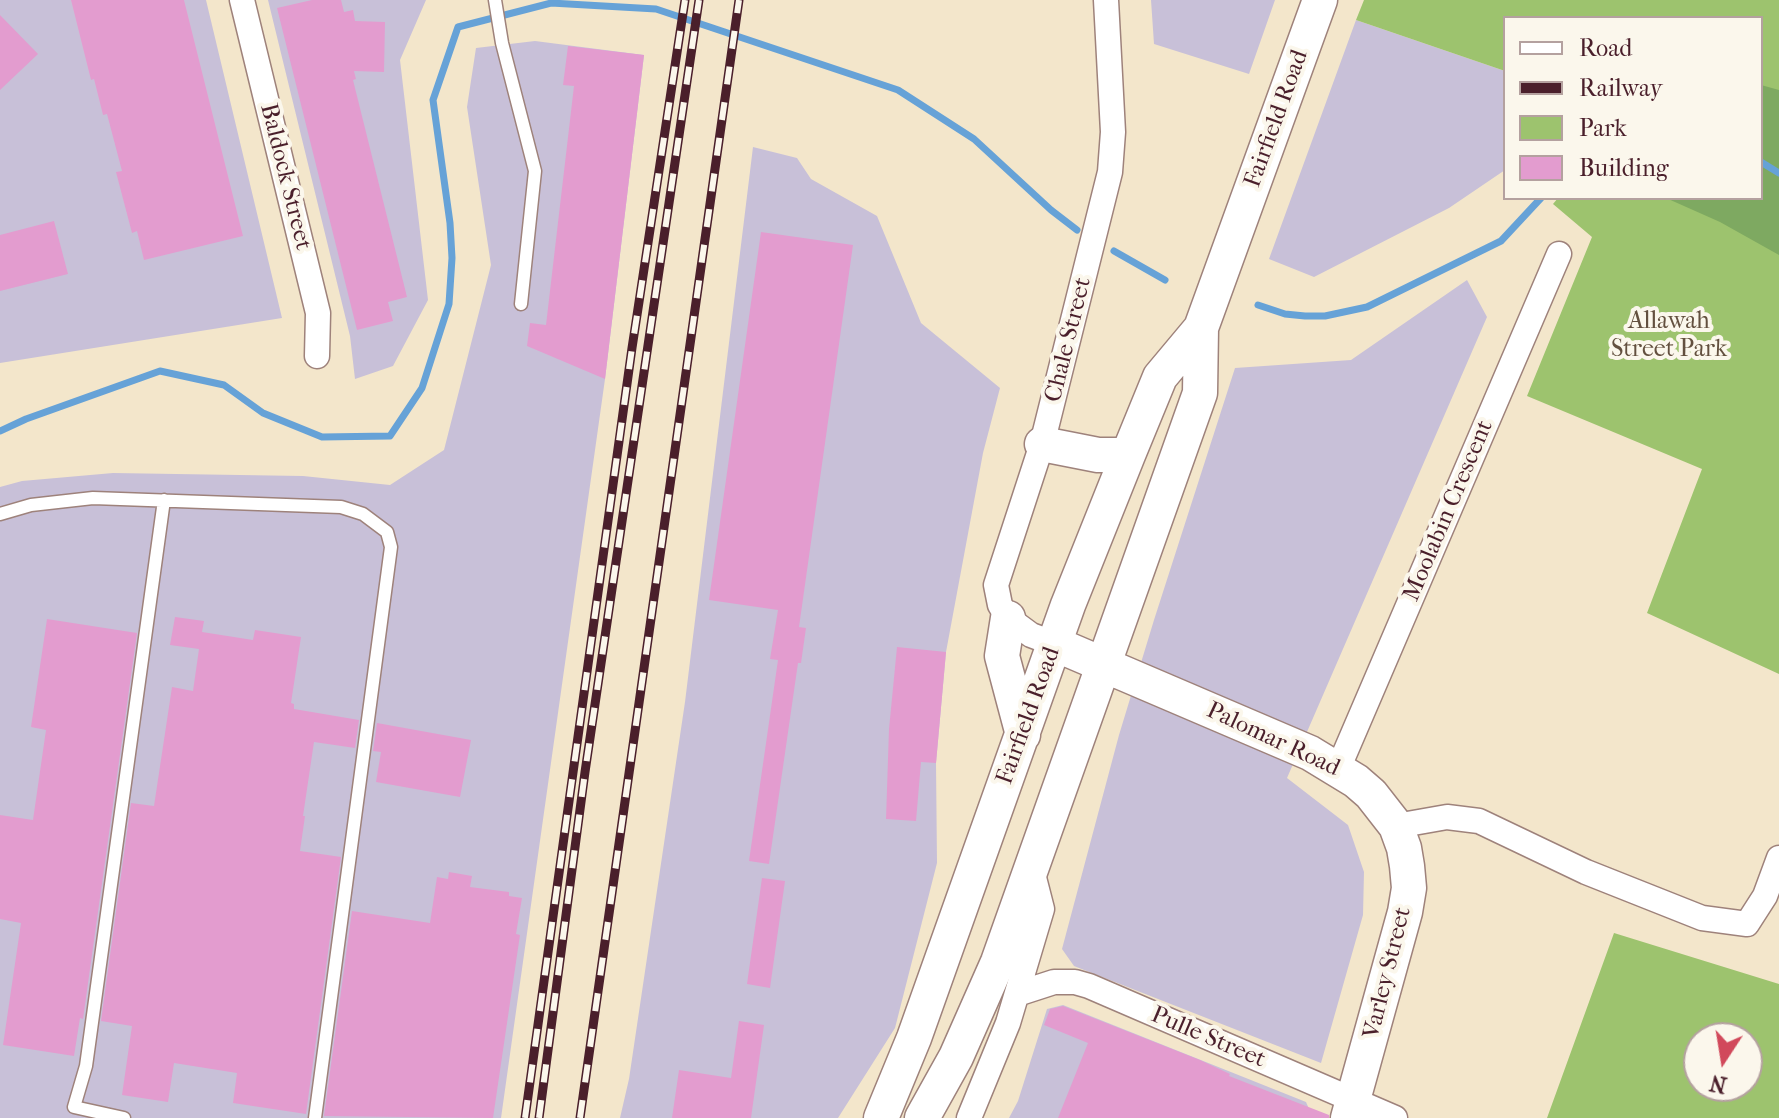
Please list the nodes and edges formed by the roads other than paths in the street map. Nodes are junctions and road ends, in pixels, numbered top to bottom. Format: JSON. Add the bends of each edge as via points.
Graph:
{"nodes":[{"id":1,"x":242,"y":0,"type":"edge"},
{"id":2,"x":495,"y":0,"type":"edge"},
{"id":3,"x":1106,"y":0,"type":"edge"},
{"id":4,"x":1320,"y":0,"type":"edge"},
{"id":5,"x":1559,"y":254,"type":"dead end"},
{"id":6,"x":521,"y":304,"type":"dead end"},
{"id":7,"x":1201,"y":328,"type":"junction"},
{"id":8,"x":317,"y":356,"type":"dead end"},
{"id":9,"x":1042,"y":444,"type":"junction"},
{"id":10,"x":1128,"y":455,"type":"junction"},
{"id":11,"x":164,"y":500,"type":"junction"},
{"id":12,"x":0,"y":514,"type":"edge"},
{"id":13,"x":1008,"y":618,"type":"junction"},
{"id":14,"x":1055,"y":644,"type":"junction"},
{"id":15,"x":1102,"y":664,"type":"junction"},
{"id":16,"x":1023,"y":735,"type":"junction"},
{"id":17,"x":1338,"y":769,"type":"junction"},
{"id":18,"x":1396,"y":826,"type":"junction"},
{"id":19,"x":1779,"y":858,"type":"edge"},
{"id":20,"x":1031,"y":866,"type":"junction"},
{"id":21,"x":1017,"y":994,"type":"junction"},
{"id":22,"x":1351,"y":1109,"type":"edge"},
{"id":23,"x":124,"y":1118,"type":"edge"},
{"id":24,"x":315,"y":1118,"type":"edge"},
{"id":25,"x":881,"y":1118,"type":"edge"},
{"id":26,"x":922,"y":1118,"type":"edge"},
{"id":27,"x":969,"y":1118,"type":"edge"},
{"id":28,"x":1395,"y":1118,"type":"edge"}],
"edges":[{"from":1,"to":8,"type":"street","name":"Baldock Street","via":[[318,313]]},
{"from":2,"to":6,"type":"lane","via":[[535,171]]},
{"from":3,"to":9,"type":"street","name":"Chale Street","via":[[1113,152]]},
{"from":4,"to":7,"type":"main road","name":"Fairfield Road"},
{"from":5,"to":17,"type":"street","name":"Moolabin Crescent"},
{"from":7,"to":10,"type":"main road","name":"Fairfield Road","via":[[1160,377]]},
{"from":7,"to":15,"type":"main road","name":"Fairfield Road","via":[[1200,393]]},
{"from":9,"to":10,"type":"main road"},
{"from":9,"to":13,"type":"street","name":"Chale Street","via":[[997,578],[1000,605]]},
{"from":10,"to":14,"type":"main road","name":"Fairfield Road"},
{"from":11,"to":12,"type":"lane","via":[[93,498]]},
{"from":11,"to":23,"type":"lane","via":[[86,1066],[74,1107]]},
{"from":11,"to":24,"type":"lane","via":[[341,507],[377,522],[391,547]]},
{"from":13,"to":14,"type":"street"},
{"from":13,"to":16,"type":"main road","via":[[1002,656]]},
{"from":14,"to":15,"type":"main road","name":"Palomar Road"},
{"from":14,"to":16,"type":"main road","name":"Fairfield Road"},
{"from":15,"to":17,"type":"main road","name":"Palomar Road"},
{"from":15,"to":20,"type":"main road","name":"Fairfield Road"},
{"from":16,"to":25,"type":"main road","name":"Fairfield Road"},
{"from":17,"to":18,"type":"main road","name":"Palomar Road","via":[[1371,794]]},
{"from":18,"to":19,"type":"street","via":[[1447,817],[1479,821],[1586,872],[1702,918],[1747,924]]},
{"from":18,"to":22,"type":"main road","name":"Varley Street","via":[[1409,888]]},
{"from":20,"to":21,"type":"street","via":[[1042,909]]},
{"from":20,"to":26,"type":"main road","name":"Fairfield Road","via":[[998,962]]},
{"from":21,"to":22,"type":"street","name":"Pulle Street","via":[[1054,982],[1089,986]]},
{"from":21,"to":27,"type":"street"},
{"from":22,"to":28,"type":"street","name":"Pulle Street"}]}
